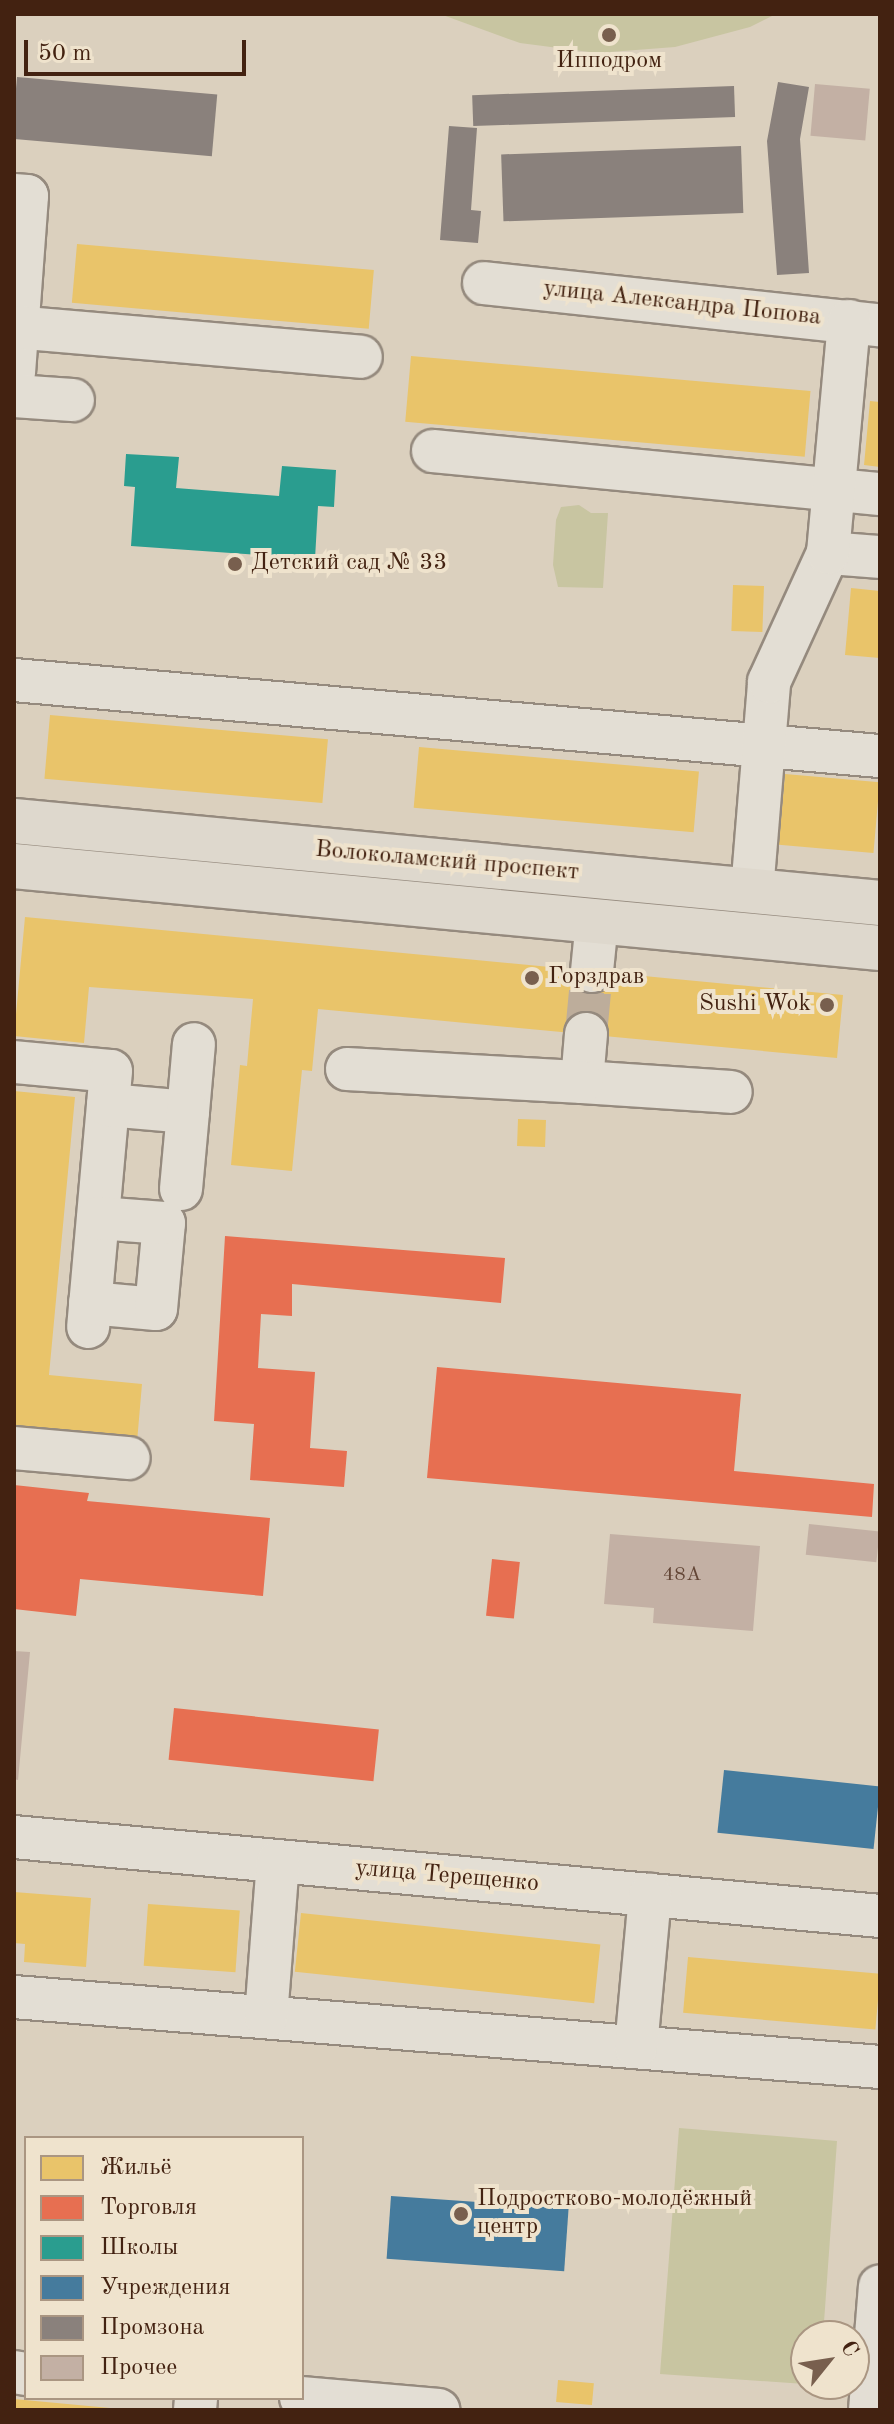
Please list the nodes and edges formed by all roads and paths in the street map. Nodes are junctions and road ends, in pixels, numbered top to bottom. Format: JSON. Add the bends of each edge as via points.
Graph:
{"nodes":[{"id":1,"x":21,"y":195,"type":"edge"},
{"id":2,"x":484,"y":283,"type":"dead end"},
{"id":3,"x":864,"y":323,"type":"edge"},
{"id":4,"x":16,"y":328,"type":"edge"},
{"id":5,"x":361,"y":357,"type":"dead end"},
{"id":6,"x":14,"y":373,"type":"edge"},
{"id":7,"x":14,"y":396,"type":"edge"},
{"id":8,"x":73,"y":400,"type":"dead end"},
{"id":9,"x":433,"y":451,"type":"dead end"},
{"id":10,"x":833,"y":490,"type":"junction"},
{"id":11,"x":880,"y":494,"type":"edge"},
{"id":12,"x":828,"y":553,"type":"junction"},
{"id":13,"x":880,"y":557,"type":"edge"},
{"id":14,"x":14,"y":680,"type":"edge"},
{"id":15,"x":764,"y":744,"type":"junction"},
{"id":16,"x":880,"y":756,"type":"edge"},
{"id":17,"x":14,"y":821,"type":"edge"},
{"id":18,"x":14,"y":866,"type":"edge"},
{"id":19,"x":752,"y":891,"type":"junction"},
{"id":20,"x":880,"y":903,"type":"edge"},
{"id":21,"x":597,"y":921,"type":"junction"},
{"id":22,"x":880,"y":948,"type":"edge"},
{"id":23,"x":592,"y":971,"type":"tunnel mouth"},
{"id":24,"x":586,"y":1034,"type":"tunnel mouth"},
{"id":25,"x":194,"y":1044,"type":"dead end"},
{"id":26,"x":14,"y":1062,"type":"edge"},
{"id":27,"x":347,"y":1069,"type":"dead end"},
{"id":28,"x":582,"y":1082,"type":"junction"},
{"id":29,"x":731,"y":1092,"type":"dead end"},
{"id":30,"x":108,"y":1105,"type":"junction"},
{"id":31,"x":188,"y":1112,"type":"junction"},
{"id":32,"x":181,"y":1189,"type":"dead end"},
{"id":33,"x":98,"y":1218,"type":"junction"},
{"id":34,"x":14,"y":1448,"type":"edge"},
{"id":35,"x":129,"y":1458,"type":"dead end"},
{"id":36,"x":14,"y":1837,"type":"edge"},
{"id":37,"x":278,"y":1861,"type":"junction"},
{"id":38,"x":650,"y":1895,"type":"junction"},
{"id":39,"x":880,"y":1916,"type":"edge"},
{"id":40,"x":14,"y":1997,"type":"edge"},
{"id":41,"x":266,"y":2017,"type":"junction"},
{"id":42,"x":636,"y":2047,"type":"junction"},
{"id":43,"x":880,"y":2067,"type":"edge"},
{"id":44,"x":880,"y":2286,"type":"edge"},
{"id":45,"x":304,"y":2398,"type":"edge"},
{"id":46,"x":438,"y":2410,"type":"edge"},
{"id":47,"x":870,"y":2410,"type":"edge"}],
"edges":[{"from":1,"to":4,"type":"street"},
{"from":2,"to":3,"type":"street","name":"улица Александра Попова"},
{"from":3,"to":10,"type":"street"},
{"from":4,"to":5,"type":"street"},
{"from":4,"to":6,"type":"street"},
{"from":7,"to":8,"type":"street"},
{"from":9,"to":10,"type":"street"},
{"from":10,"to":11,"type":"street"},
{"from":10,"to":12,"type":"street"},
{"from":12,"to":13,"type":"street"},
{"from":12,"to":15,"type":"street","via":[[769,682]]},
{"from":14,"to":15,"type":"street"},
{"from":15,"to":16,"type":"street"},
{"from":15,"to":19,"type":"street"},
{"from":17,"to":19,"type":"main road","name":"Волоколамский проспект"},
{"from":18,"to":21,"type":"main road","name":"Волоколамский проспект"},
{"from":19,"to":20,"type":"main road","name":"Волоколамский проспект"},
{"from":21,"to":22,"type":"main road","name":"Волоколамский проспект"},
{"from":21,"to":23,"type":"street"},
{"from":24,"to":28,"type":"street"},
{"from":25,"to":31,"type":"street"},
{"from":26,"to":30,"type":"street","via":[[111,1071]]},
{"from":27,"to":28,"type":"street"},
{"from":28,"to":29,"type":"street"},
{"from":30,"to":31,"type":"street"},
{"from":30,"to":33,"type":"street"},
{"from":31,"to":32,"type":"street"},
{"from":33,"to":33,"type":"street","via":[[89,1315],[156,1309],[164,1223]]},
{"from":34,"to":35,"type":"street"},
{"from":36,"to":37,"type":"street","name":"улица Терещенко"},
{"from":37,"to":38,"type":"street","name":"улица Терещенко"},
{"from":37,"to":41,"type":"street"},
{"from":38,"to":39,"type":"street","name":"улица Терещенко"},
{"from":38,"to":42,"type":"street"},
{"from":40,"to":41,"type":"street"},
{"from":41,"to":42,"type":"street"},
{"from":42,"to":43,"type":"street"},
{"from":44,"to":47,"type":"street"},
{"from":45,"to":46,"type":"street"}]}
